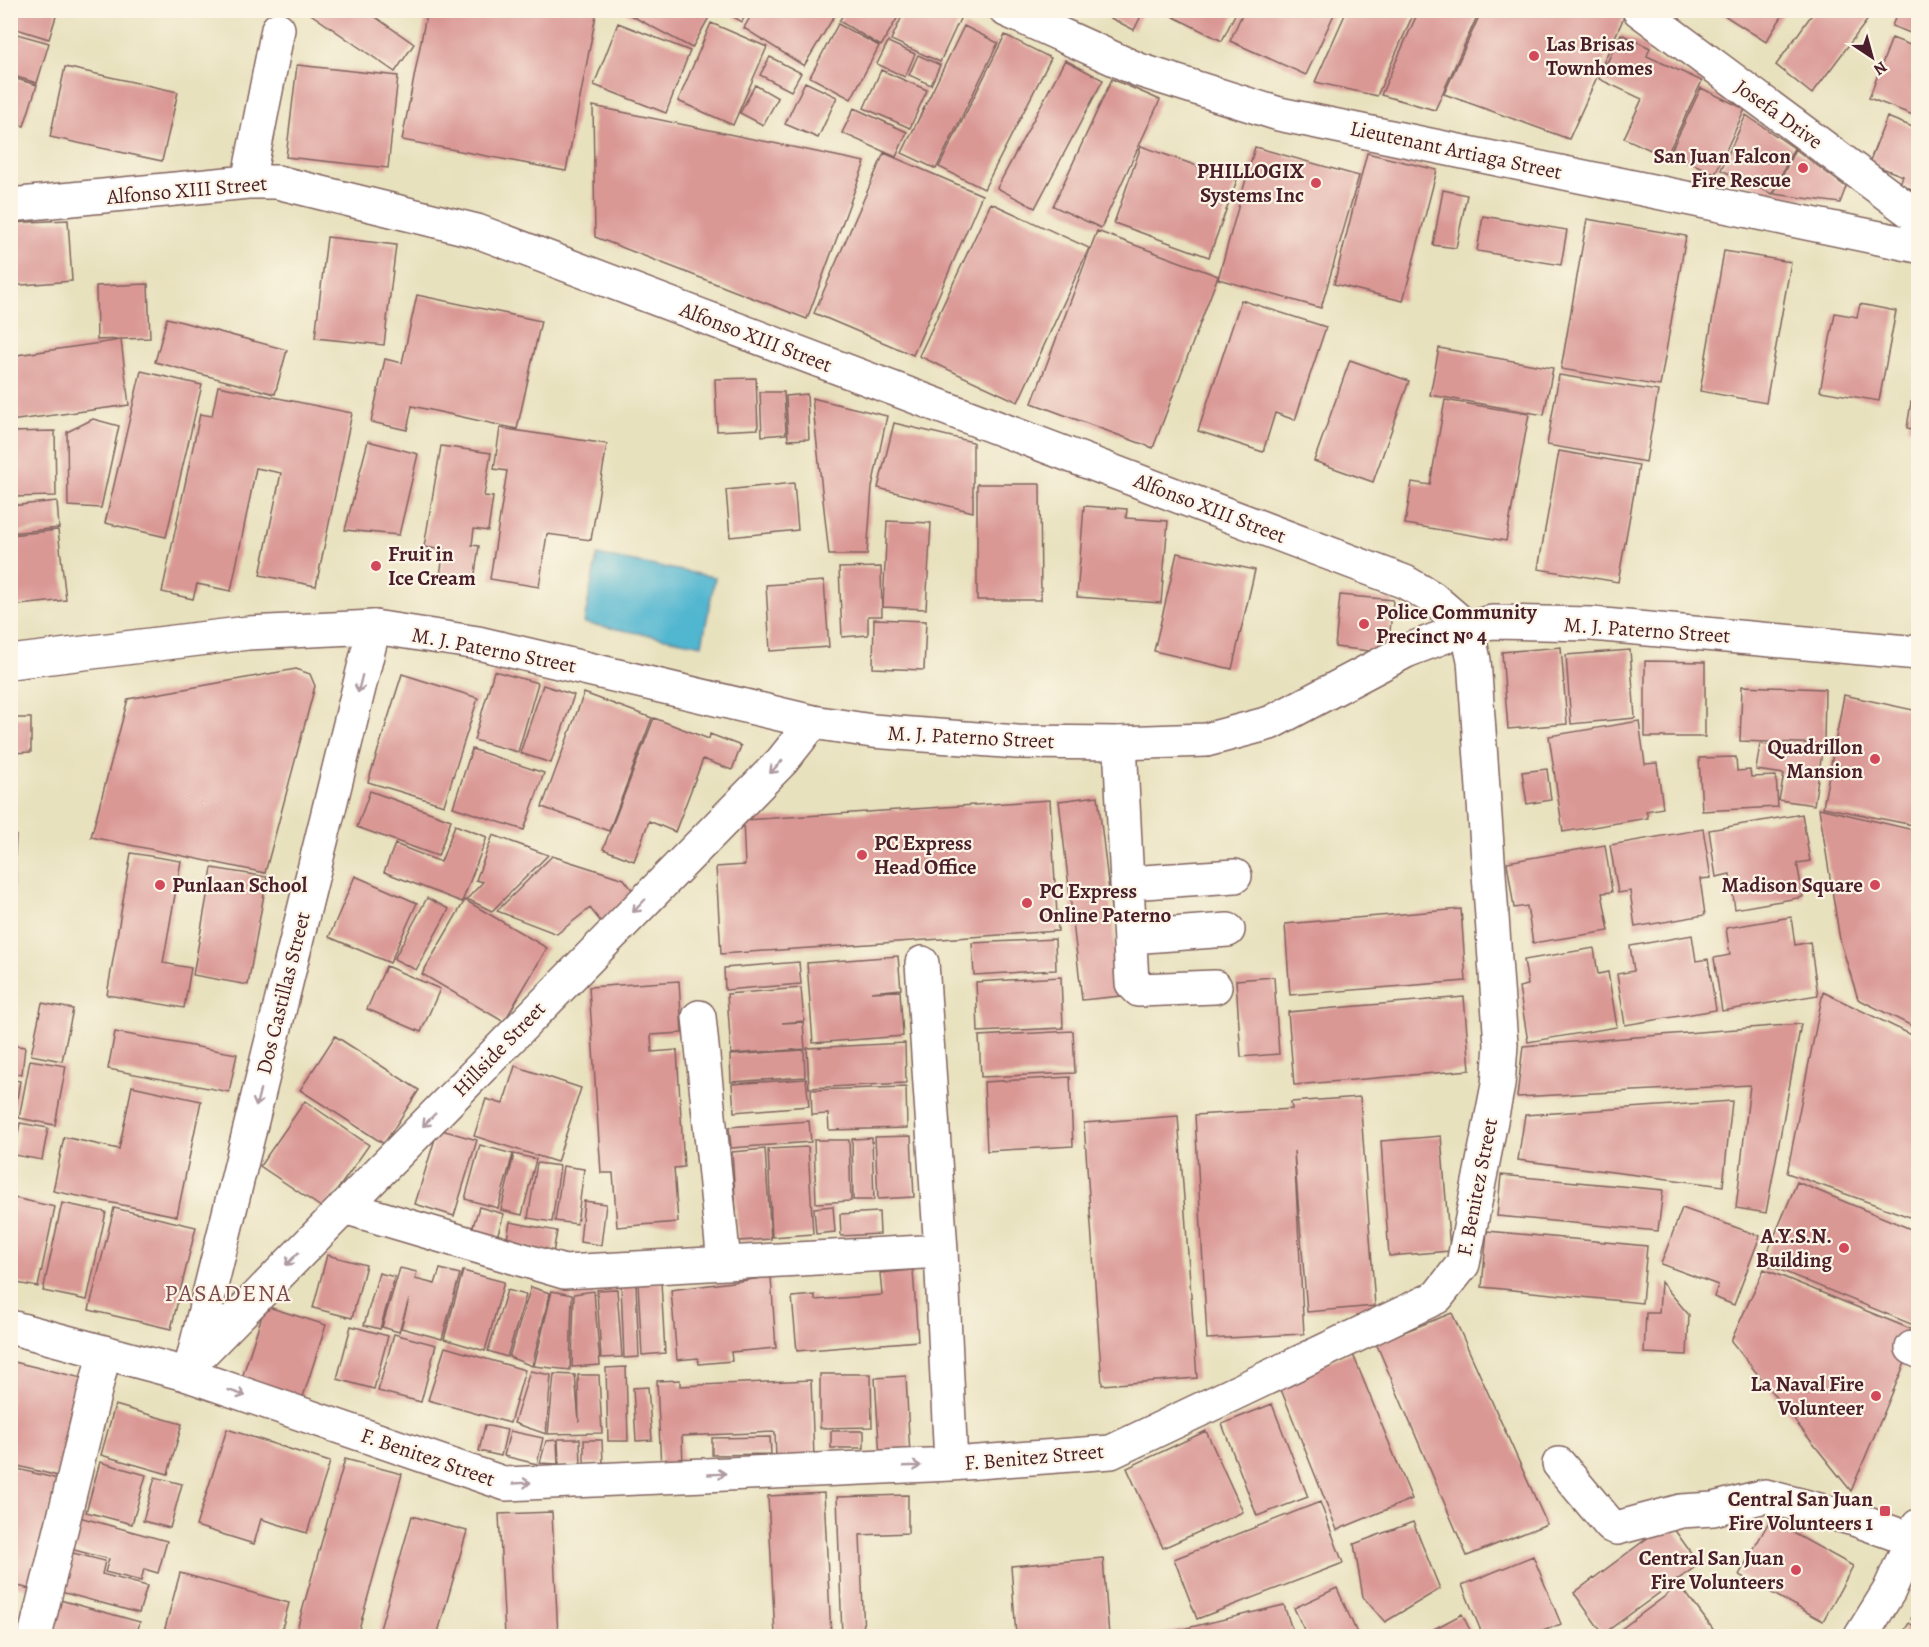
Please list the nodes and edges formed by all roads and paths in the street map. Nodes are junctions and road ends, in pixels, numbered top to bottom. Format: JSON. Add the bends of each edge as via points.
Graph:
{"nodes":[{"id":1,"x":1006,"y":10,"type":"edge"},
{"id":2,"x":1639,"y":10,"type":"edge"},
{"id":3,"x":278,"y":29,"type":"dead end"},
{"id":4,"x":248,"y":182,"type":"junction"},
{"id":5,"x":10,"y":206,"type":"edge"},
{"id":6,"x":1918,"y":217,"type":"edge"},
{"id":7,"x":1918,"y":246,"type":"edge"},
{"id":8,"x":374,"y":627,"type":"junction"},
{"id":9,"x":1467,"y":627,"type":"junction"},
{"id":10,"x":1918,"y":653,"type":"edge"},
{"id":11,"x":10,"y":662,"type":"edge"},
{"id":12,"x":813,"y":722,"type":"junction"},
{"id":13,"x":1120,"y":743,"type":"junction"},
{"id":14,"x":1234,"y":876,"type":"dead end"},
{"id":15,"x":1128,"y":883,"type":"junction"},
{"id":16,"x":1228,"y":930,"type":"dead end"},
{"id":17,"x":1130,"y":937,"type":"junction"},
{"id":18,"x":922,"y":963,"type":"dead end"},
{"id":19,"x":1215,"y":987,"type":"dead end"},
{"id":20,"x":699,"y":1017,"type":"dead end"},
{"id":21,"x":344,"y":1207,"type":"junction"},
{"id":22,"x":941,"y":1251,"type":"junction"},
{"id":23,"x":724,"y":1263,"type":"junction"},
{"id":24,"x":10,"y":1327,"type":"edge"},
{"id":25,"x":104,"y":1354,"type":"junction"},
{"id":26,"x":188,"y":1366,"type":"junction"},
{"id":27,"x":951,"y":1464,"type":"junction"},
{"id":28,"x":1559,"y":1464,"type":"dead end"},
{"id":29,"x":1915,"y":1533,"type":"edge"},
{"id":30,"x":35,"y":1636,"type":"edge"},
{"id":31,"x":1861,"y":1636,"type":"edge"}],
"edges":[{"from":1,"to":7,"type":"street","name":"Lieutenant Artiaga Street","via":[[1139,70],[1279,114]]},
{"from":2,"to":6,"type":"street","name":"Josefa Drive"},
{"from":3,"to":4,"type":"street"},
{"from":4,"to":5,"type":"street","name":"Alfonso XIII Street"},
{"from":4,"to":9,"type":"street","name":"Alfonso XIII Street","via":[[277,182],[477,231],[1406,582]]},
{"from":8,"to":11,"type":"street","name":"M. J. Paterno Street","via":[[248,633]]},
{"from":8,"to":12,"type":"street","name":"M. J. Paterno Street","via":[[478,643]]},
{"from":8,"to":26,"type":"street","name":"Dos Castillas Street","one_way":true},
{"from":9,"to":10,"type":"street","name":"M. J. Paterno Street","via":[[1492,622],[1592,624]]},
{"from":9,"to":13,"type":"street","name":"M. J. Paterno Street","via":[[1406,651],[1270,723],[1206,740]]},
{"from":9,"to":27,"type":"street","name":"F. Benitez Street","via":[[1474,660],[1501,1045],[1498,1084],[1463,1264],[1437,1297],[1111,1452]]},
{"from":12,"to":13,"type":"street","name":"M. J. Paterno Street","via":[[872,731],[1017,742]]},
{"from":12,"to":21,"type":"street","name":"Hillside Street","one_way":true,"via":[[782,761]]},
{"from":13,"to":15,"type":"street"},
{"from":14,"to":15,"type":"street"},
{"from":15,"to":17,"type":"street"},
{"from":16,"to":17,"type":"street"},
{"from":17,"to":19,"type":"street","via":[[1132,982],[1139,990]]},
{"from":18,"to":22,"type":"street"},
{"from":20,"to":23,"type":"street"},
{"from":21,"to":23,"type":"street","via":[[564,1272]]},
{"from":21,"to":26,"type":"street","name":"Hillside Street","one_way":true},
{"from":22,"to":23,"type":"street"},
{"from":22,"to":27,"type":"street"},
{"from":24,"to":25,"type":"street","name":"F. Benitez Street"},
{"from":25,"to":26,"type":"street","name":"F. Benitez Street"},
{"from":25,"to":30,"type":"street"},
{"from":26,"to":27,"type":"street","name":"F. Benitez Street","one_way":true,"via":[[506,1484]]},
{"from":28,"to":29,"type":"street","via":[[1611,1526],[1617,1528],[1765,1496]]},
{"from":29,"to":31,"type":"street","via":[[1889,1591]]}]}
